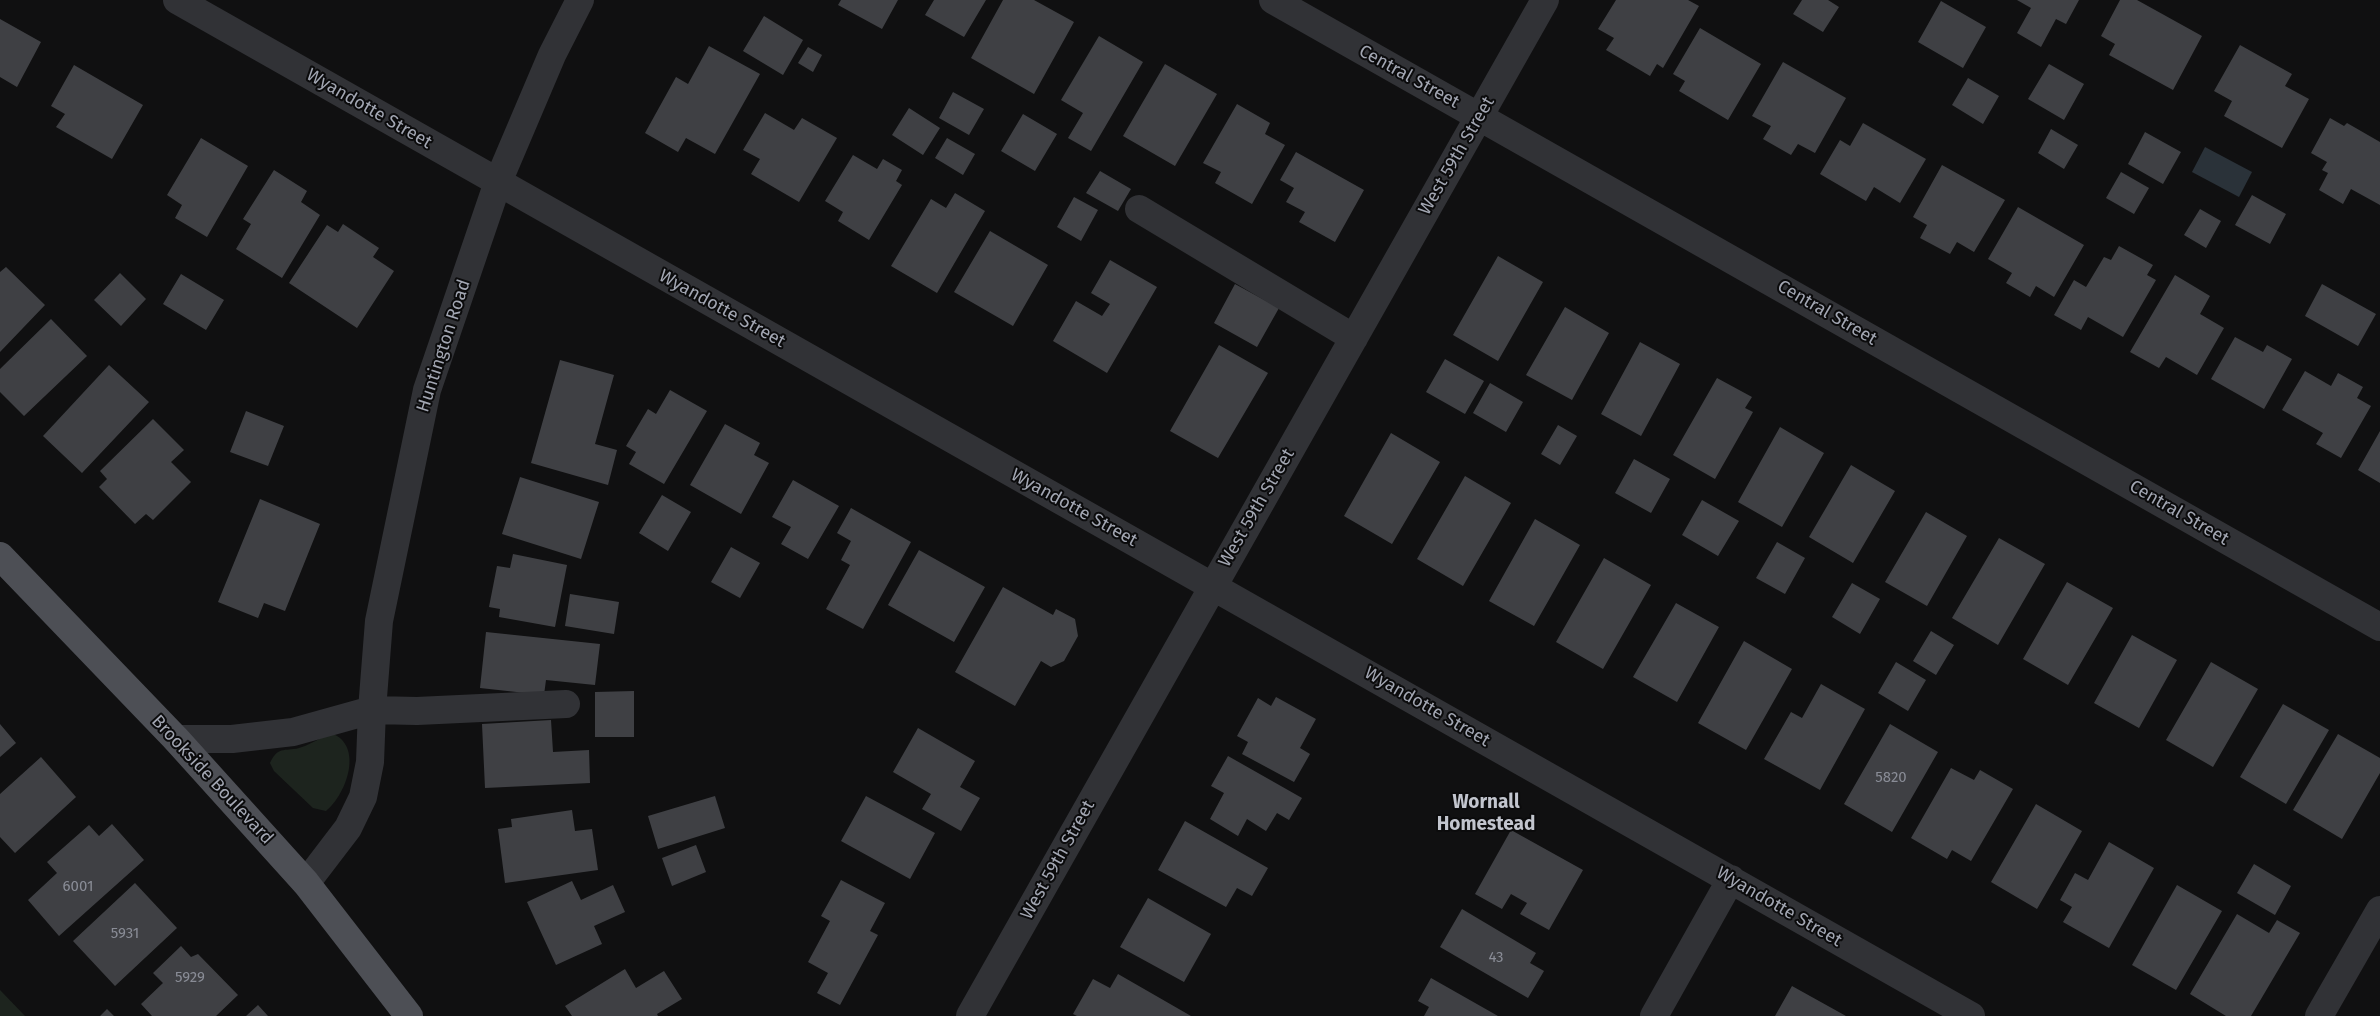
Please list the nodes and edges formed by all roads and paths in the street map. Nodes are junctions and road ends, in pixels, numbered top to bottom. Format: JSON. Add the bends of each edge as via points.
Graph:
{"nodes":[{"id":1,"x":177,"y":0,"type":"edge"},
{"id":2,"x":580,"y":0,"type":"edge"},
{"id":3,"x":1273,"y":0,"type":"edge"},
{"id":4,"x":1546,"y":0,"type":"edge"},
{"id":5,"x":1480,"y":117,"type":"junction"},
{"id":6,"x":498,"y":182,"type":"junction"},
{"id":7,"x":1139,"y":209,"type":"dead end"},
{"id":8,"x":1354,"y":338,"type":"junction"},
{"id":9,"x":0,"y":556,"type":"edge"},
{"id":10,"x":1213,"y":586,"type":"junction"},
{"id":11,"x":2380,"y":627,"type":"edge"},
{"id":12,"x":566,"y":704,"type":"dead end"},
{"id":13,"x":372,"y":710,"type":"junction"},
{"id":14,"x":176,"y":739,"type":"junction"},
{"id":15,"x":1732,"y":880,"type":"junction"},
{"id":16,"x":306,"y":883,"type":"junction"},
{"id":17,"x":2380,"y":910,"type":"edge"},
{"id":18,"x":409,"y":1016,"type":"edge"},
{"id":19,"x":970,"y":1016,"type":"edge"},
{"id":20,"x":1654,"y":1016,"type":"edge"},
{"id":21,"x":1971,"y":1016,"type":"edge"},
{"id":22,"x":2319,"y":1016,"type":"edge"}],
"edges":[{"from":1,"to":6,"type":"street","name":"Wyandotte Street"},
{"from":2,"to":6,"type":"street","name":"Huntington Road","via":[[552,54]]},
{"from":3,"to":5,"type":"street","name":"Central Street"},
{"from":4,"to":5,"type":"street","name":"West 59th Street"},
{"from":5,"to":8,"type":"street","name":"West 59th Street"},
{"from":5,"to":11,"type":"street","name":"Central Street"},
{"from":6,"to":10,"type":"street","name":"Wyandotte Street"},
{"from":6,"to":13,"type":"street","name":"Huntington Road","via":[[427,390],[379,621]]},
{"from":7,"to":8,"type":"street"},
{"from":8,"to":10,"type":"street","name":"West 59th Street"},
{"from":9,"to":14,"type":"main road","name":"Brookside Boulevard"},
{"from":10,"to":15,"type":"street","name":"Wyandotte Street"},
{"from":10,"to":19,"type":"street","name":"West 59th Street"},
{"from":12,"to":13,"type":"street"},
{"from":13,"to":14,"type":"street","via":[[294,732],[232,739]]},
{"from":13,"to":16,"type":"street","name":"Huntington Road","via":[[370,762],[363,797],[348,828]]},
{"from":14,"to":16,"type":"main road","name":"Brookside Boulevard"},
{"from":15,"to":20,"type":"street"},
{"from":15,"to":21,"type":"street","name":"Wyandotte Street"},
{"from":16,"to":18,"type":"main road","name":"Brookside Boulevard"},
{"from":17,"to":22,"type":"street"}]}
